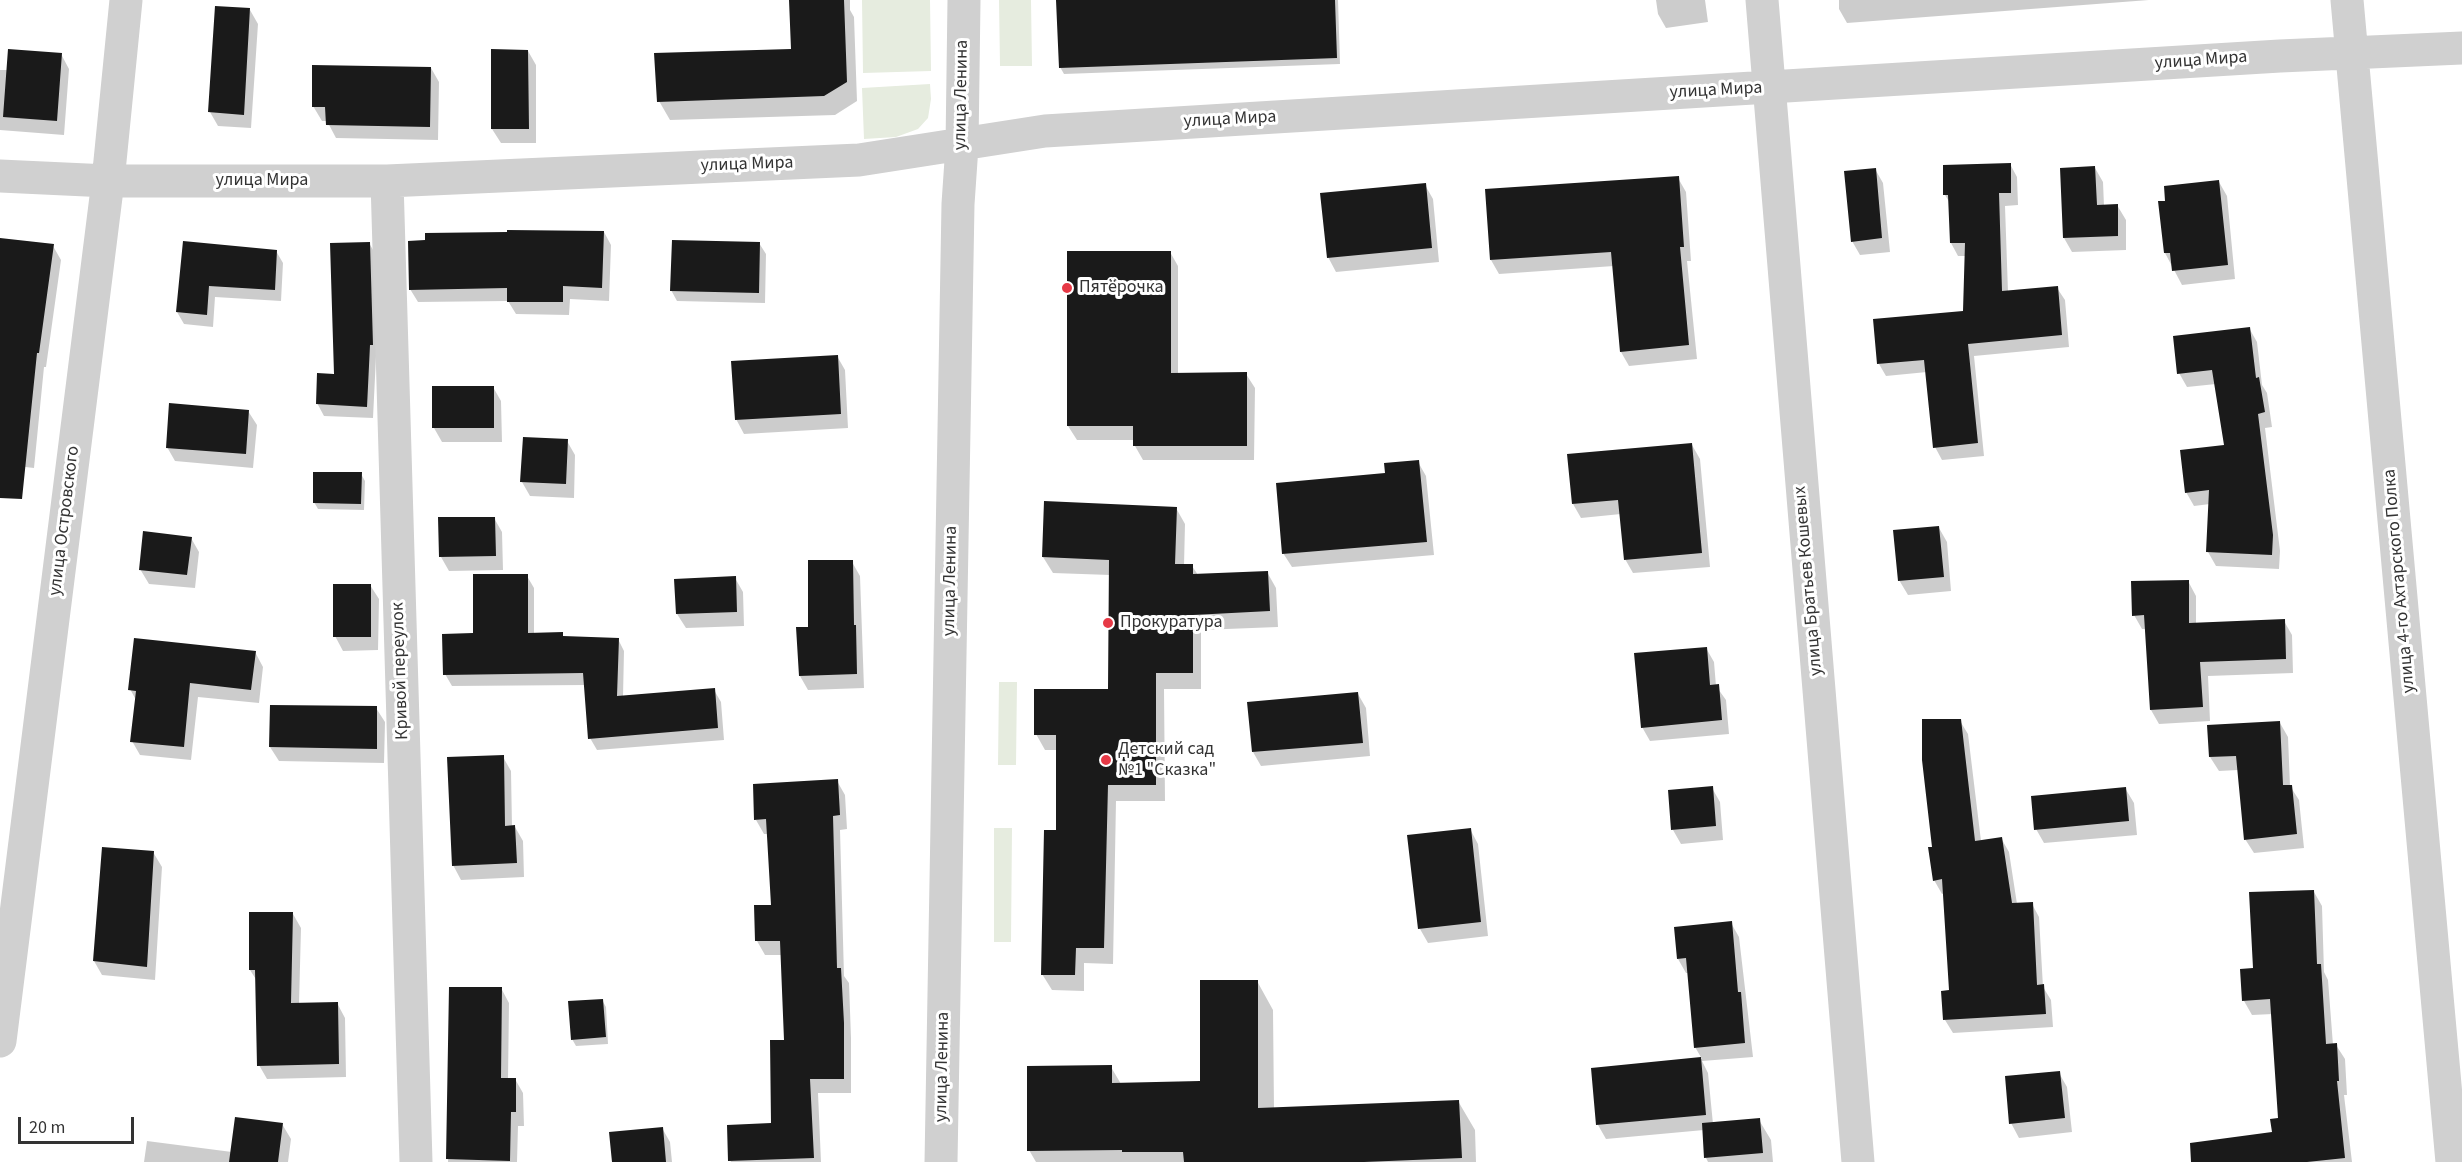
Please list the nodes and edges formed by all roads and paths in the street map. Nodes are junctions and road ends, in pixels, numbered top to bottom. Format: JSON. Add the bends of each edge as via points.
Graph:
{"nodes":[{"id":1,"x":126,"y":0,"type":"edge"},
{"id":2,"x":964,"y":0,"type":"edge"},
{"id":3,"x":1762,"y":0,"type":"edge"},
{"id":4,"x":2347,"y":0,"type":"edge"},
{"id":5,"x":2462,"y":48,"type":"edge"},
{"id":6,"x":2352,"y":54,"type":"junction"},
{"id":7,"x":1768,"y":88,"type":"junction"},
{"id":8,"x":962,"y":146,"type":"junction"},
{"id":9,"x":0,"y":176,"type":"edge"},
{"id":10,"x":108,"y":181,"type":"junction"},
{"id":11,"x":387,"y":181,"type":"junction"},
{"id":12,"x":0,"y":1041,"type":"edge"},
{"id":13,"x":416,"y":1162,"type":"edge"},
{"id":14,"x":941,"y":1162,"type":"edge"},
{"id":15,"x":1858,"y":1162,"type":"edge"},
{"id":16,"x":2452,"y":1162,"type":"edge"}],
"edges":[{"from":1,"to":10,"type":"street","name":"улица Островского"},
{"from":2,"to":8,"type":"street","name":"улица Ленина"},
{"from":3,"to":7,"type":"street","name":"улица Братьев Кошевых"},
{"from":4,"to":6,"type":"street","name":"улица 4-го Ахтарского Полка"},
{"from":5,"to":6,"type":"street","name":"улица Мира"},
{"from":6,"to":7,"type":"street","name":"улица Мира"},
{"from":6,"to":16,"type":"street","name":"улица 4-го Ахтарского Полка"},
{"from":7,"to":8,"type":"street","name":"улица Мира","via":[[1045,131]]},
{"from":7,"to":15,"type":"street","name":"улица Братьев Кошевых"},
{"from":8,"to":11,"type":"street","name":"улица Мира","via":[[859,160]]},
{"from":8,"to":14,"type":"street","name":"улица Ленина"},
{"from":9,"to":10,"type":"street","name":"улица Мира"},
{"from":10,"to":11,"type":"street","name":"улица Мира"},
{"from":10,"to":12,"type":"street","name":"улица Островского"},
{"from":11,"to":13,"type":"street","name":"Кривой переулок"}]}
